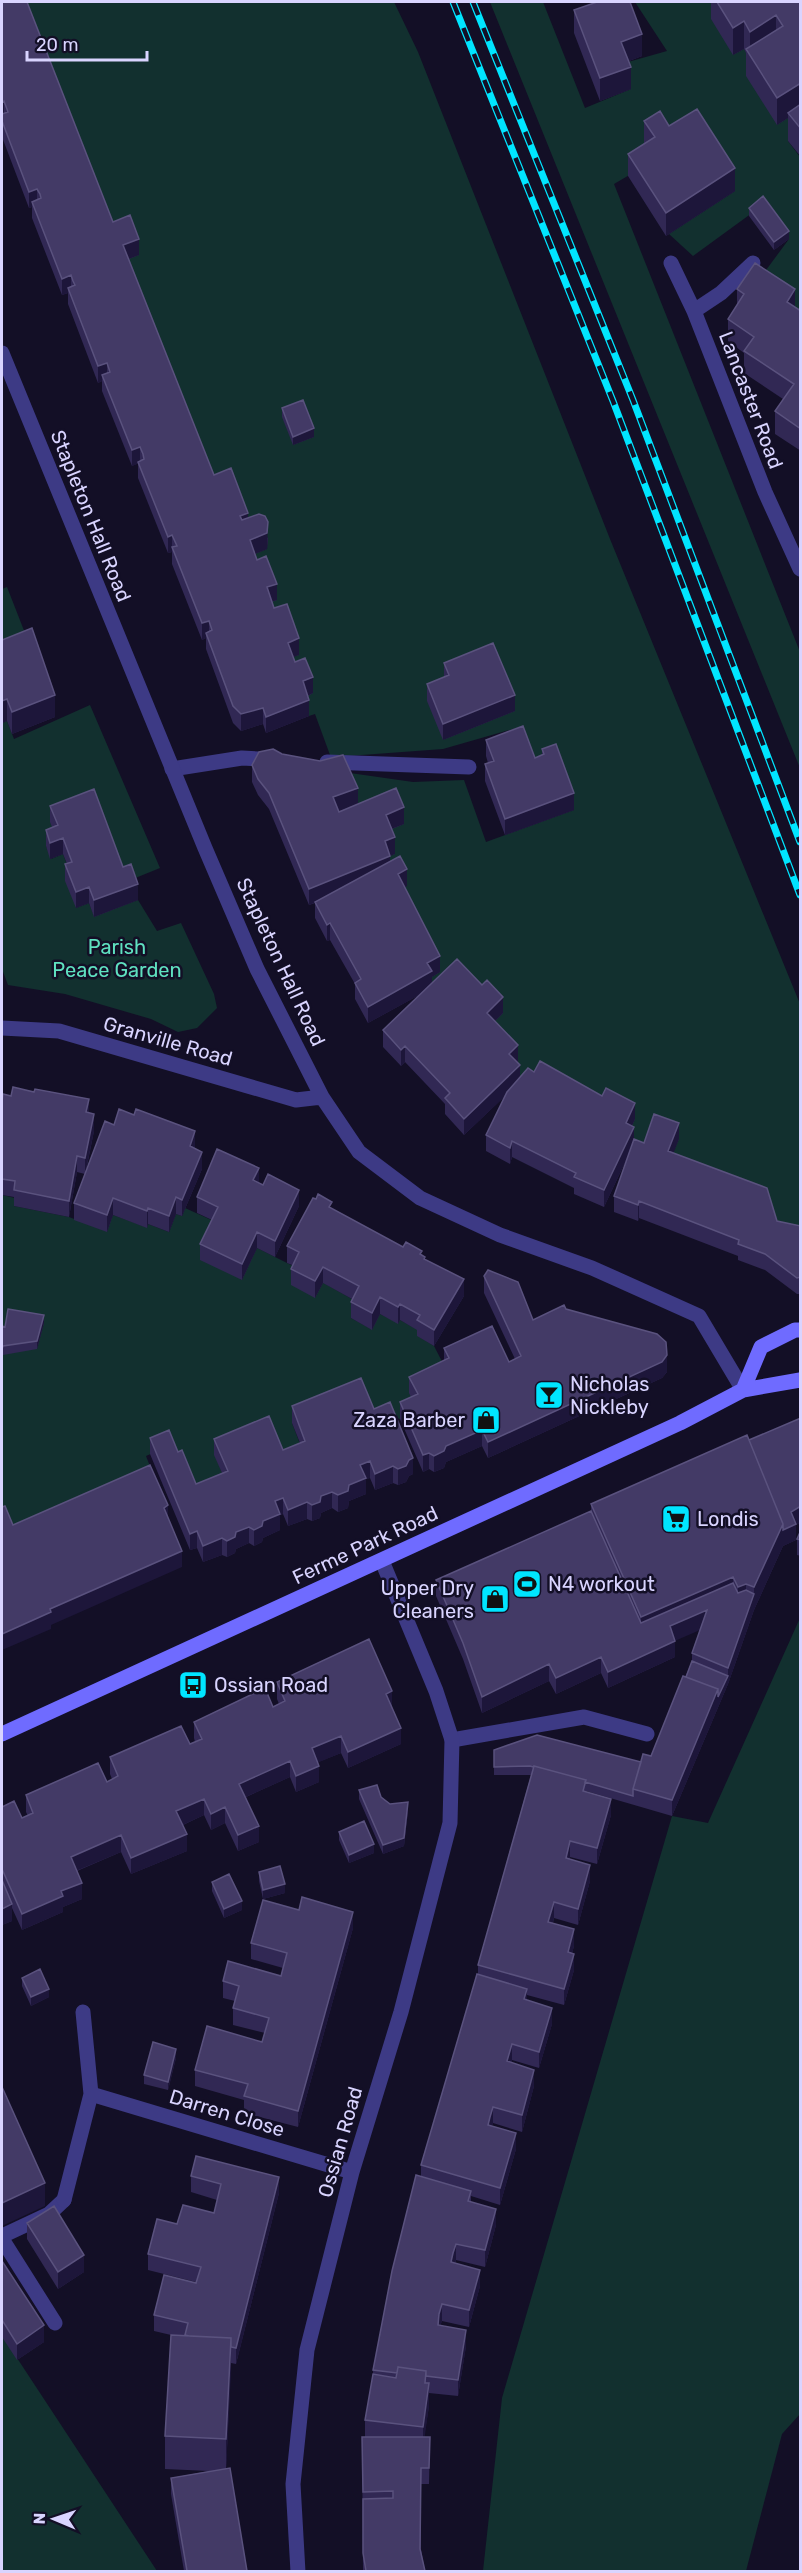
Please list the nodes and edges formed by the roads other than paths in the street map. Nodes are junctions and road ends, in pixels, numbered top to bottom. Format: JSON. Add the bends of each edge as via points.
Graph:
{"nodes":[{"id":1,"x":671,"y":263,"type":"dead end"},
{"id":2,"x":753,"y":263,"type":"edge"},
{"id":3,"x":694,"y":311,"type":"junction"},
{"id":4,"x":2,"y":353,"type":"edge"},
{"id":5,"x":801,"y":568,"type":"edge"},
{"id":6,"x":295,"y":761,"type":"edge"},
{"id":7,"x":316,"y":762,"type":"edge"},
{"id":8,"x":469,"y":767,"type":"dead end"},
{"id":9,"x":172,"y":769,"type":"junction"},
{"id":10,"x":2,"y":1028,"type":"edge"},
{"id":11,"x":322,"y":1097,"type":"junction"},
{"id":12,"x":801,"y":1330,"type":"edge"},
{"id":13,"x":801,"y":1380,"type":"edge"},
{"id":14,"x":743,"y":1390,"type":"junction"},
{"id":15,"x":382,"y":1561,"type":"junction"},
{"id":16,"x":2,"y":1734,"type":"edge"},
{"id":17,"x":647,"y":1734,"type":"dead end"},
{"id":18,"x":452,"y":1740,"type":"junction"},
{"id":19,"x":83,"y":2012,"type":"dead end"},
{"id":20,"x":91,"y":2094,"type":"junction"},
{"id":21,"x":352,"y":2172,"type":"junction"},
{"id":22,"x":2,"y":2238,"type":"edge"},
{"id":23,"x":55,"y":2324,"type":"dead end"},
{"id":24,"x":298,"y":2571,"type":"edge"}],
"edges":[{"from":1,"to":3,"type":"street","name":"Lancaster Road"},
{"from":2,"to":3,"type":"street","via":[[721,293]]},
{"from":3,"to":5,"type":"street","name":"Lancaster Road","via":[[756,472]]},
{"from":4,"to":9,"type":"street","name":"Stapleton Hall Road"},
{"from":6,"to":9,"type":"street","via":[[242,758]]},
{"from":7,"to":8,"type":"street"},
{"from":9,"to":11,"type":"street","name":"Stapleton Hall Road","via":[[257,969]]},
{"from":10,"to":11,"type":"street","name":"Granville Road","via":[[59,1031],[297,1100]]},
{"from":11,"to":14,"type":"street","name":"Stapleton Hall Road","via":[[359,1152],[420,1198],[699,1316]]},
{"from":12,"to":14,"type":"street","via":[[761,1347]]},
{"from":13,"to":14,"type":"street"},
{"from":14,"to":15,"type":"street","name":"Ferme Park Road","via":[[680,1424]]},
{"from":15,"to":16,"type":"street","name":"Ferme Park Road"},
{"from":15,"to":18,"type":"street","name":"Ossian Road"},
{"from":17,"to":18,"type":"street","via":[[584,1717]]},
{"from":18,"to":21,"type":"street","name":"Ossian Road","via":[[450,1823]]},
{"from":19,"to":20,"type":"street"},
{"from":20,"to":21,"type":"street","name":"Darren Close"},
{"from":20,"to":22,"type":"street","via":[[64,2200],[49,2214]]},
{"from":21,"to":24,"type":"street","name":"Ossian Road","via":[[307,2350],[293,2484]]},
{"from":22,"to":23,"type":"street"}]}
